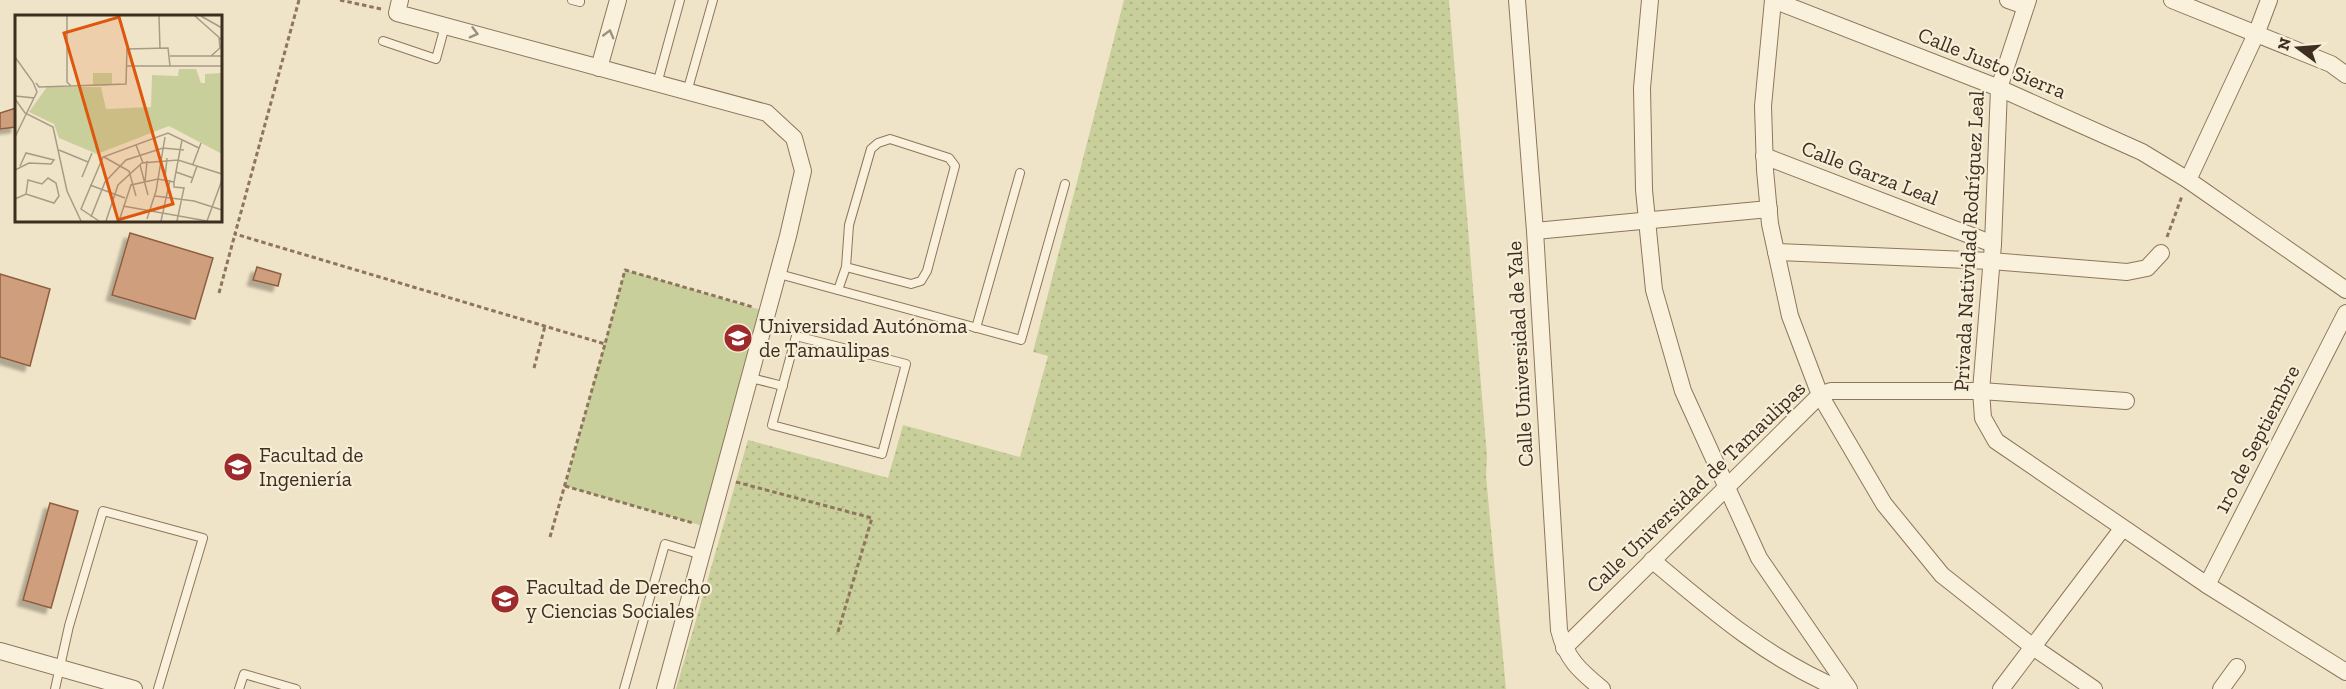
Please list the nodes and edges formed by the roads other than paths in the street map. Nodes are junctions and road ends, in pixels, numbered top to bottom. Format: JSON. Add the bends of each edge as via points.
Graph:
{"nodes":[{"id":1,"x":572,"y":0,"type":"edge"},
{"id":2,"x":580,"y":0,"type":"edge"},
{"id":3,"x":618,"y":0,"type":"edge"},
{"id":4,"x":680,"y":0,"type":"edge"},
{"id":5,"x":713,"y":0,"type":"edge"},
{"id":6,"x":1517,"y":0,"type":"edge"},
{"id":7,"x":1650,"y":0,"type":"edge"},
{"id":8,"x":1773,"y":0,"type":"edge"},
{"id":9,"x":2008,"y":0,"type":"edge"},
{"id":10,"x":2172,"y":0,"type":"edge"},
{"id":11,"x":2269,"y":0,"type":"edge"},
{"id":12,"x":2026,"y":3,"type":"edge"},
{"id":13,"x":399,"y":6,"type":"edge"},
{"id":14,"x":446,"y":26,"type":"junction"},
{"id":15,"x":2257,"y":32,"type":"junction"},
{"id":16,"x":383,"y":41,"type":"dead end"},
{"id":17,"x":599,"y":68,"type":"junction"},
{"id":18,"x":2346,"y":75,"type":"edge"},
{"id":19,"x":657,"y":84,"type":"junction"},
{"id":20,"x":1999,"y":88,"type":"junction"},
{"id":21,"x":687,"y":92,"type":"junction"},
{"id":22,"x":1764,"y":156,"type":"junction"},
{"id":23,"x":1020,"y":173,"type":"dead end"},
{"id":24,"x":2188,"y":180,"type":"junction"},
{"id":25,"x":1065,"y":184,"type":"dead end"},
{"id":26,"x":1769,"y":209,"type":"junction"},
{"id":27,"x":1647,"y":220,"type":"junction"},
{"id":28,"x":1535,"y":231,"type":"junction"},
{"id":29,"x":1776,"y":252,"type":"junction"},
{"id":30,"x":1993,"y":253,"type":"junction"},
{"id":31,"x":2161,"y":253,"type":"road end"},
{"id":32,"x":846,"y":267,"type":"junction"},
{"id":33,"x":779,"y":274,"type":"junction"},
{"id":34,"x":838,"y":290,"type":"junction"},
{"id":35,"x":2346,"y":290,"type":"edge"},
{"id":36,"x":2346,"y":313,"type":"edge"},
{"id":37,"x":976,"y":328,"type":"junction"},
{"id":38,"x":751,"y":378,"type":"junction"},
{"id":39,"x":783,"y":386,"type":"junction"},
{"id":40,"x":1981,"y":391,"type":"junction"},
{"id":41,"x":1820,"y":395,"type":"junction"},
{"id":42,"x":2126,"y":401,"type":"dead end"},
{"id":43,"x":1727,"y":486,"type":"junction"},
{"id":44,"x":2122,"y":529,"type":"junction"},
{"id":45,"x":702,"y":555,"type":"junction"},
{"id":46,"x":1652,"y":560,"type":"junction"},
{"id":47,"x":2207,"y":585,"type":"junction"},
{"id":48,"x":2033,"y":647,"type":"junction"},
{"id":49,"x":1564,"y":648,"type":"junction"},
{"id":50,"x":0,"y":651,"type":"edge"},
{"id":51,"x":2237,"y":667,"type":"dead end"},
{"id":52,"x":59,"y":668,"type":"junction"},
{"id":53,"x":2346,"y":672,"type":"edge"},
{"id":54,"x":55,"y":689,"type":"edge"},
{"id":55,"x":134,"y":689,"type":"edge"},
{"id":56,"x":159,"y":689,"type":"edge"},
{"id":57,"x":239,"y":689,"type":"edge"},
{"id":58,"x":296,"y":689,"type":"edge"},
{"id":59,"x":624,"y":689,"type":"edge"},
{"id":60,"x":666,"y":689,"type":"edge"},
{"id":61,"x":1602,"y":689,"type":"edge"},
{"id":62,"x":1840,"y":689,"type":"edge"},
{"id":63,"x":1849,"y":689,"type":"edge"},
{"id":64,"x":2001,"y":689,"type":"edge"},
{"id":65,"x":2094,"y":689,"type":"edge"},
{"id":66,"x":2221,"y":689,"type":"edge"}],
"edges":[{"from":1,"to":2,"type":"lane"},
{"from":17,"to":3,"type":"street","one_way":true},
{"from":4,"to":19,"type":"lane"},
{"from":5,"to":21,"type":"lane"},
{"from":6,"to":28,"type":"street","name":"Calle Universidad de Yale"},
{"from":7,"to":27,"type":"street","via":[[1642,88]]},
{"from":8,"to":20,"type":"street","name":"Calle Justo Sierra"},
{"from":8,"to":22,"type":"street","via":[[1763,106]]},
{"from":9,"to":12,"type":"street"},
{"from":10,"to":15,"type":"street"},
{"from":11,"to":15,"type":"street"},
{"from":12,"to":20,"type":"street","name":"Privada Natividad Rodríguez Leal"},
{"from":13,"to":14,"type":"street"},
{"from":14,"to":16,"type":"lane","via":[[436,59]]},
{"from":14,"to":17,"type":"street","one_way":true},
{"from":15,"to":18,"type":"street","via":[[2331,64]]},
{"from":15,"to":24,"type":"street"},
{"from":17,"to":19,"type":"street"},
{"from":19,"to":21,"type":"street"},
{"from":20,"to":24,"type":"street","name":"Calle Justo Sierra","via":[[2142,153]]},
{"from":20,"to":30,"type":"street","name":"Privada Natividad Rodríguez Leal"},
{"from":21,"to":33,"type":"street","via":[[767,113],[794,138],[803,171]]},
{"from":22,"to":26,"type":"street"},
{"from":22,"to":30,"type":"street","name":"Calle Garza Leal"},
{"from":23,"to":37,"type":"lane"},
{"from":24,"to":35,"type":"street","name":"Calle Justo Sierra"},
{"from":25,"to":37,"type":"lane","via":[[1021,340]]},
{"from":26,"to":27,"type":"street"},
{"from":26,"to":29,"type":"street"},
{"from":27,"to":28,"type":"street"},
{"from":27,"to":43,"type":"street","via":[[1654,290],[1683,391]]},
{"from":28,"to":49,"type":"street","name":"Calle Universidad de Yale","via":[[1559,630]]},
{"from":29,"to":30,"type":"street"},
{"from":29,"to":41,"type":"street","via":[[1790,316]]},
{"from":30,"to":31,"type":"street","via":[[2127,272],[2146,268]]},
{"from":30,"to":40,"type":"street","name":"Privada Natividad Rodríguez Leal"},
{"from":32,"to":32,"type":"lane","via":[[849,225],[871,149],[890,139],[949,158],[955,166],[921,281],[911,284]]},
{"from":32,"to":34,"type":"lane"},
{"from":33,"to":34,"type":"lane"},
{"from":33,"to":38,"type":"street"},
{"from":34,"to":37,"type":"lane"},
{"from":36,"to":47,"type":"street","name":"1ro de Septiembre"},
{"from":38,"to":39,"type":"lane"},
{"from":38,"to":45,"type":"street"},
{"from":39,"to":39,"type":"lane","via":[[772,425],[882,454],[906,364],[796,336]]},
{"from":40,"to":41,"type":"street","name":"Calle Universidad de Tamaulipas","via":[[1831,391]]},
{"from":40,"to":42,"type":"street","name":"Calle Universidad de Tamaulipas"},
{"from":40,"to":44,"type":"street","name":"Privada Natividad Rodríguez Leal","via":[[1983,418],[1996,441]]},
{"from":41,"to":43,"type":"street","name":"Calle Universidad de Tamaulipas"},
{"from":41,"to":48,"type":"street","via":[[1884,504],[1942,575]]},
{"from":43,"to":46,"type":"street","name":"Calle Universidad de Tamaulipas"},
{"from":43,"to":63,"type":"street","via":[[1759,558]]},
{"from":44,"to":47,"type":"street","name":"Privada Natividad Rodríguez Leal"},
{"from":44,"to":48,"type":"street"},
{"from":45,"to":59,"type":"lane","via":[[665,544]]},
{"from":45,"to":60,"type":"street"},
{"from":46,"to":49,"type":"street","name":"Calle Universidad de Tamaulipas"},
{"from":46,"to":62,"type":"street","via":[[1763,648]]},
{"from":47,"to":53,"type":"street","name":"Privada Natividad Rodríguez Leal"},
{"from":48,"to":64,"type":"street"},
{"from":48,"to":65,"type":"street"},
{"from":49,"to":61,"type":"street","name":"Calle Universidad de Yale","via":[[1579,670]]},
{"from":50,"to":52,"type":"street"},
{"from":51,"to":66,"type":"street"},
{"from":52,"to":54,"type":"lane"},
{"from":52,"to":55,"type":"street"},
{"from":52,"to":56,"type":"lane","via":[[103,511],[203,538]]},
{"from":57,"to":58,"type":"lane","via":[[244,674]]}]}
